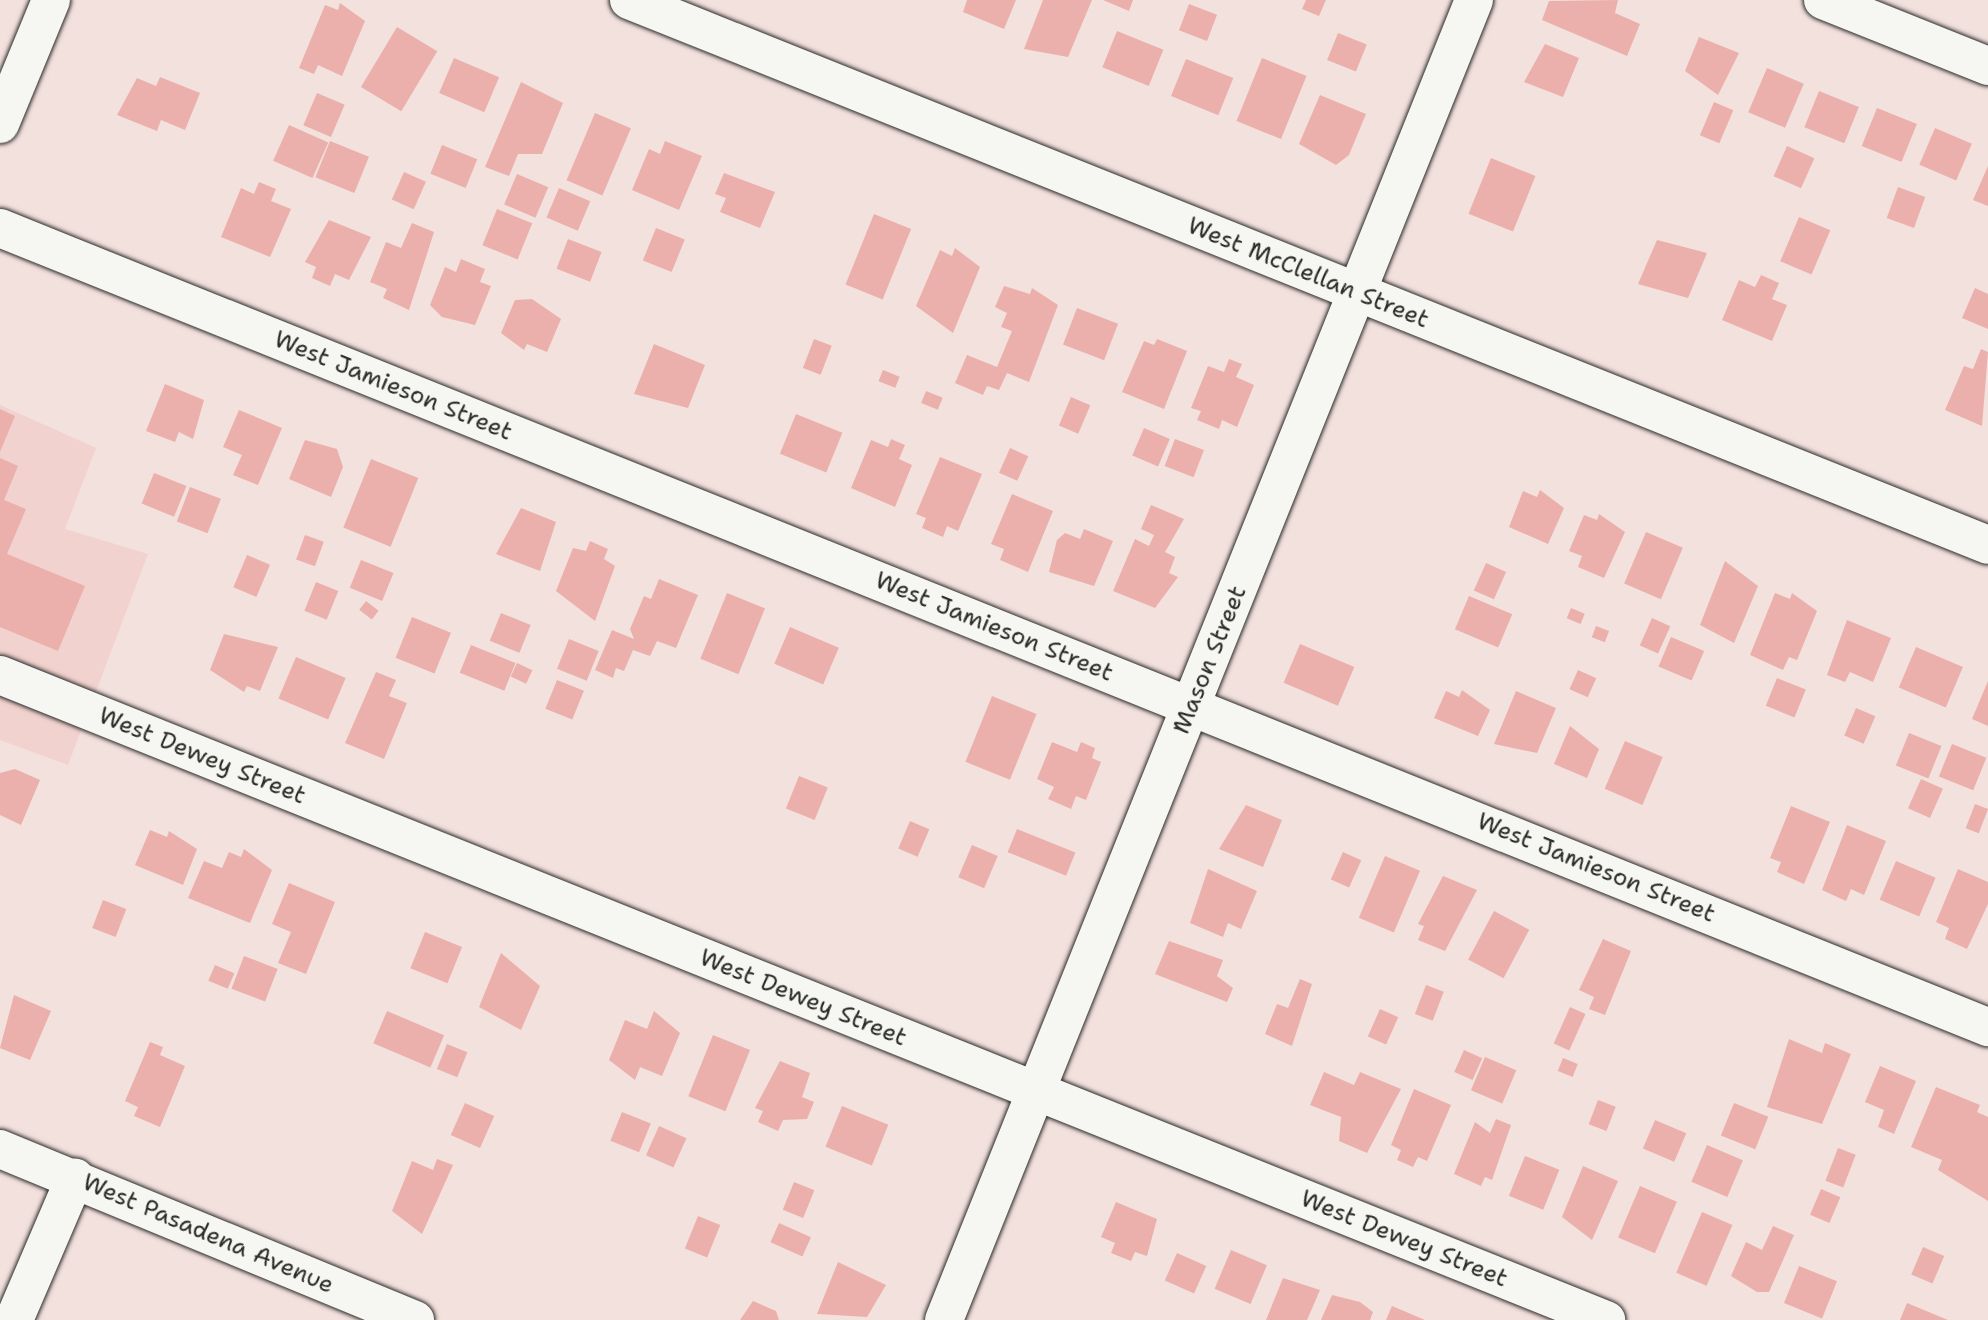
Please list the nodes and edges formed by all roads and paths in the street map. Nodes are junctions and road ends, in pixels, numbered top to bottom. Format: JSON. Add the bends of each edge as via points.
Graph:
{"nodes":[{"id":1,"x":51,"y":0,"type":"edge"},
{"id":2,"x":629,"y":0,"type":"edge"},
{"id":3,"x":1474,"y":0,"type":"edge"},
{"id":4,"x":1823,"y":0,"type":"edge"},
{"id":5,"x":1988,"y":66,"type":"edge"},
{"id":6,"x":0,"y":124,"type":"edge"},
{"id":7,"x":0,"y":228,"type":"edge"},
{"id":8,"x":1357,"y":293,"type":"junction"},
{"id":9,"x":1988,"y":545,"type":"edge"},
{"id":10,"x":0,"y":675,"type":"edge"},
{"id":11,"x":1192,"y":706,"type":"junction"},
{"id":12,"x":1988,"y":1027,"type":"edge"},
{"id":13,"x":1036,"y":1091,"type":"junction"},
{"id":14,"x":0,"y":1149,"type":"edge"},
{"id":15,"x":75,"y":1178,"type":"junction"},
{"id":16,"x":14,"y":1320,"type":"edge"},
{"id":17,"x":415,"y":1320,"type":"edge"},
{"id":18,"x":944,"y":1320,"type":"edge"},
{"id":19,"x":1606,"y":1320,"type":"edge"}],
"edges":[{"from":1,"to":6,"type":"street"},
{"from":2,"to":8,"type":"street","name":"West McClellan Street"},
{"from":3,"to":8,"type":"street","name":"Mason Street"},
{"from":4,"to":5,"type":"street"},
{"from":7,"to":11,"type":"street","name":"West Jamieson Street"},
{"from":8,"to":9,"type":"street","name":"West McClellan Street"},
{"from":8,"to":11,"type":"street","name":"Mason Street"},
{"from":10,"to":13,"type":"street","name":"West Dewey Street"},
{"from":11,"to":12,"type":"street","name":"West Jamieson Street"},
{"from":11,"to":13,"type":"street","name":"Mason Street"},
{"from":13,"to":18,"type":"street","name":"Mason Street"},
{"from":13,"to":19,"type":"street","name":"West Dewey Street"},
{"from":14,"to":15,"type":"street","name":"West Pasadena Avenue"},
{"from":15,"to":16,"type":"street"},
{"from":15,"to":17,"type":"street","name":"West Pasadena Avenue"}]}
